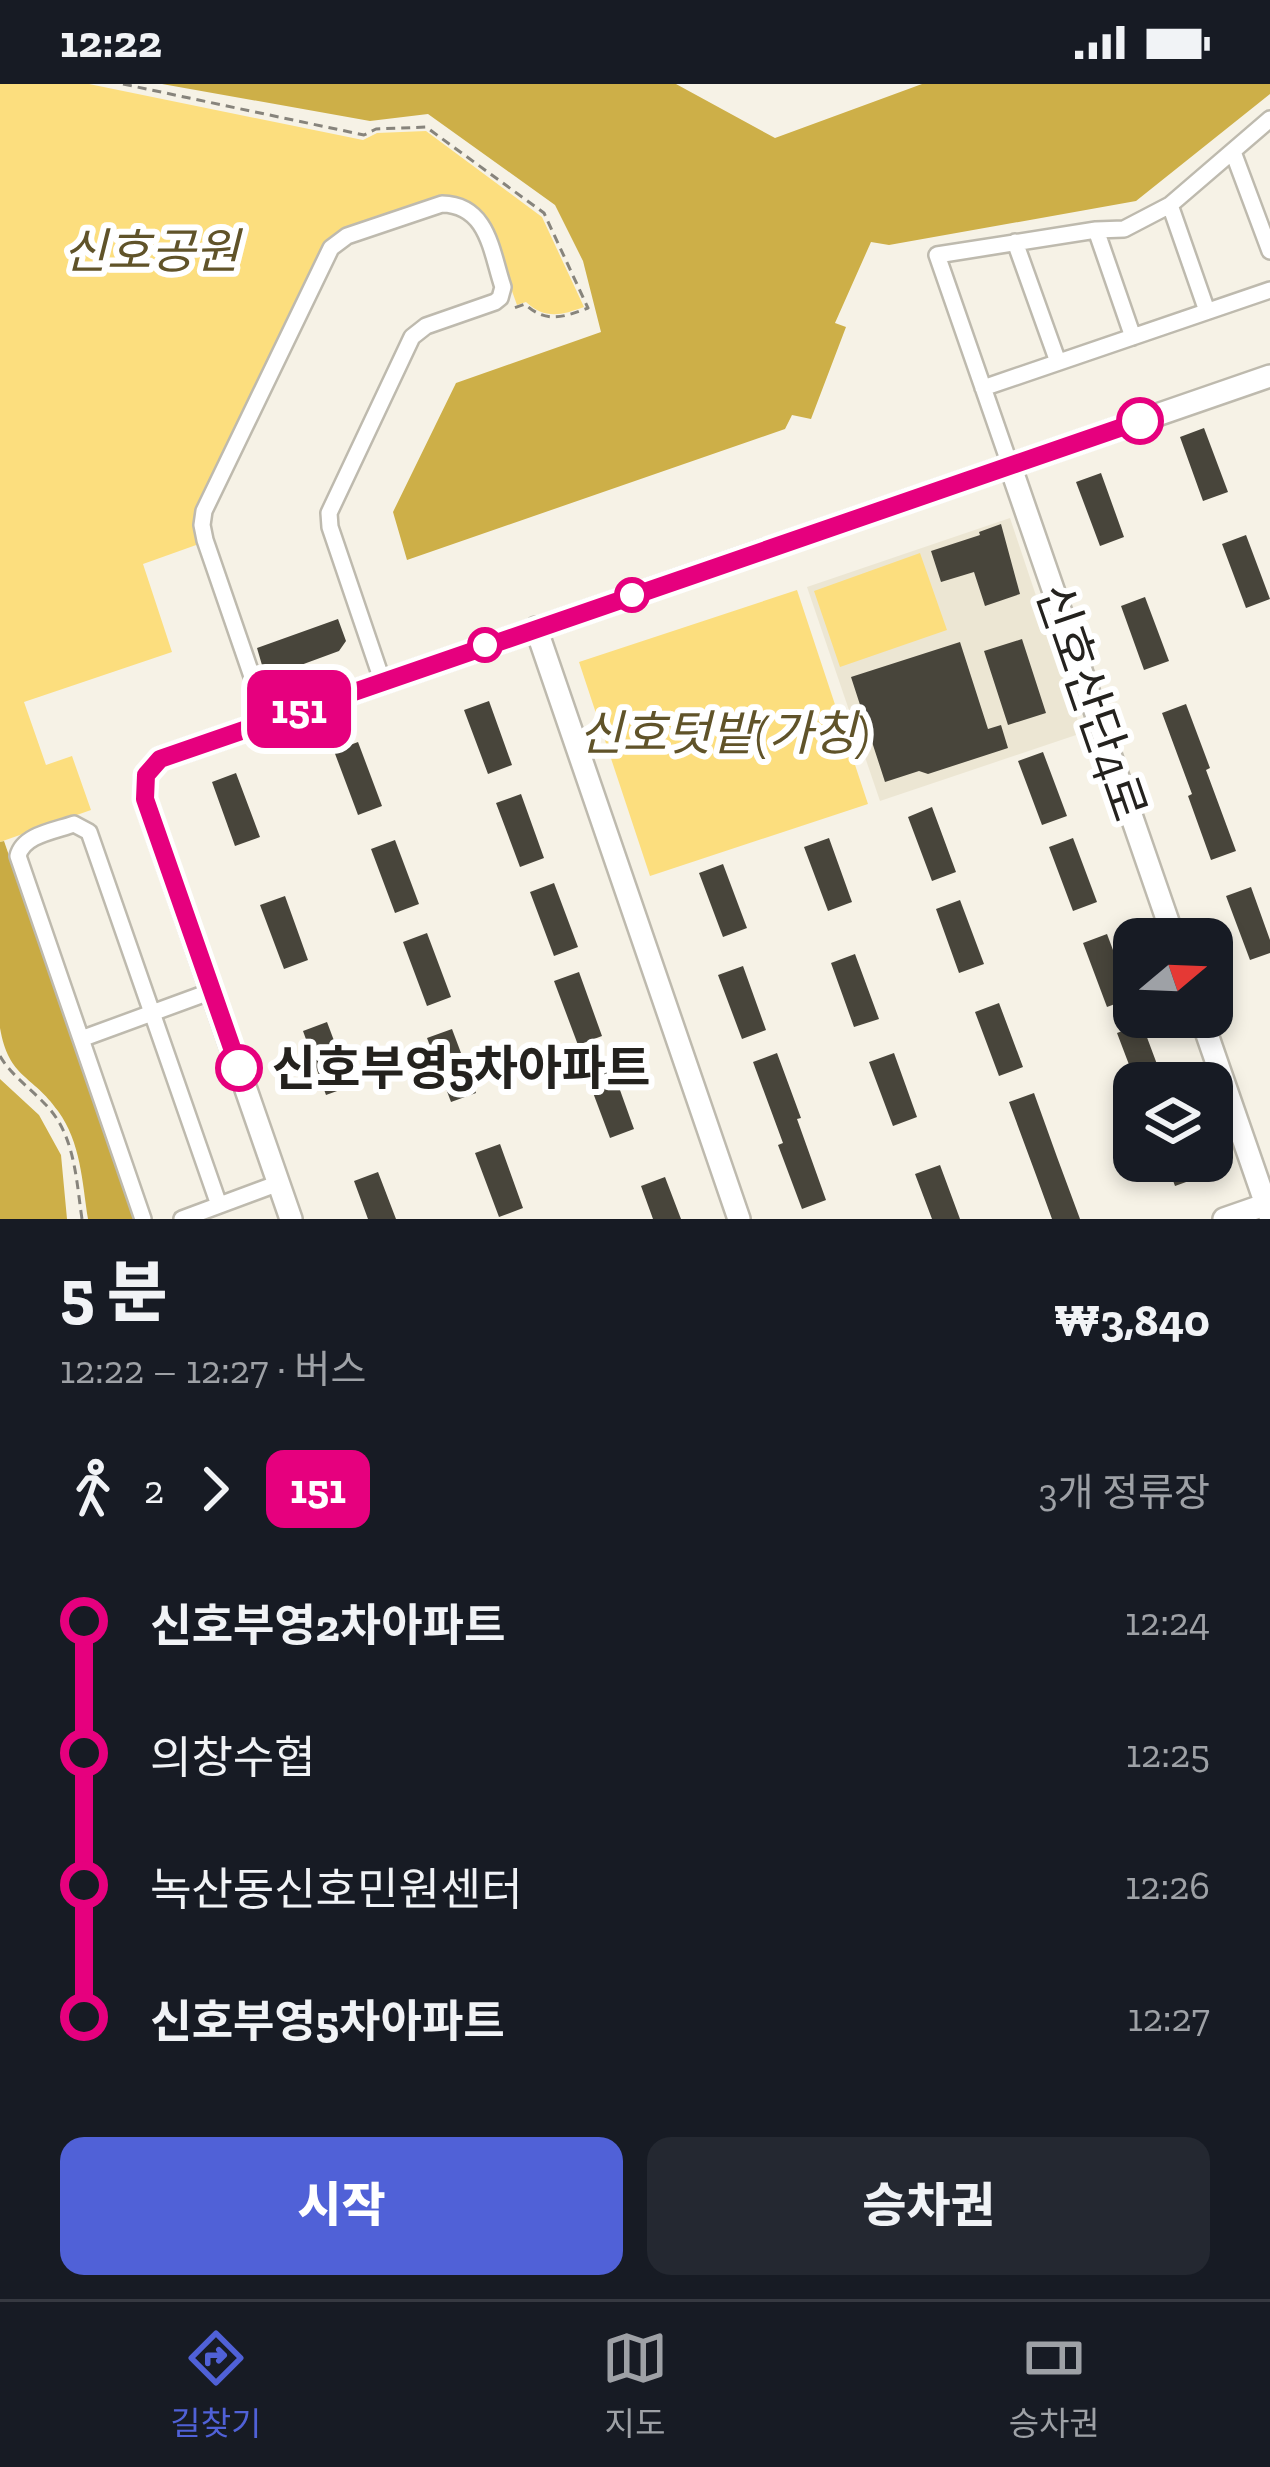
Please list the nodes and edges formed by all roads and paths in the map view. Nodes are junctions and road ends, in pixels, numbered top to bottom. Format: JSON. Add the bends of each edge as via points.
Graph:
{"nodes":[{"id":1,"x":123,"y":84,"type":"edge"},
{"id":2,"x":1270,"y":119,"type":"edge"},
{"id":3,"x":1233,"y":152,"type":"junction"},
{"id":4,"x":1170,"y":205,"type":"junction"},
{"id":5,"x":1096,"y":230,"type":"junction"},
{"id":6,"x":1015,"y":242,"type":"junction"},
{"id":7,"x":1270,"y":251,"type":"edge"},
{"id":8,"x":1270,"y":290,"type":"edge"},
{"id":9,"x":507,"y":310,"type":"dead end"},
{"id":10,"x":1208,"y":311,"type":"junction"},
{"id":11,"x":1133,"y":337,"type":"junction"},
{"id":12,"x":1058,"y":362,"type":"junction"},
{"id":13,"x":1270,"y":376,"type":"edge"},
{"id":14,"x":983,"y":388,"type":"junction"},
{"id":15,"x":1010,"y":465,"type":"junction"},
{"id":16,"x":536,"y":628,"type":"junction"},
{"id":17,"x":382,"y":680,"type":"junction"},
{"id":18,"x":267,"y":720,"type":"junction"},
{"id":19,"x":1167,"y":918,"type":"edge"},
{"id":20,"x":212,"y":991,"type":"junction"},
{"id":21,"x":152,"y":1013,"type":"junction"},
{"id":22,"x":1208,"y":1038,"type":"edge"},
{"id":23,"x":81,"y":1039,"type":"junction"},
{"id":24,"x":0,"y":1056,"type":"edge"},
{"id":25,"x":279,"y":1183,"type":"junction"},
{"id":26,"x":219,"y":1205,"type":"junction"},
{"id":27,"x":1269,"y":1208,"type":"edge"},
{"id":28,"x":82,"y":1219,"type":"edge"},
{"id":29,"x":143,"y":1219,"type":"edge"},
{"id":30,"x":182,"y":1219,"type":"edge"},
{"id":31,"x":291,"y":1219,"type":"edge"},
{"id":32,"x":740,"y":1219,"type":"edge"},
{"id":33,"x":1224,"y":1219,"type":"edge"}],
"edges":[{"from":1,"to":9,"type":"path","via":[[364,135],[426,127],[544,213],[588,308],[562,318],[525,304]]},
{"from":2,"to":3,"type":"street"},
{"from":3,"to":4,"type":"street"},
{"from":3,"to":7,"type":"street"},
{"from":4,"to":5,"type":"street","via":[[1122,230]]},
{"from":4,"to":10,"type":"street"},
{"from":5,"to":6,"type":"street"},
{"from":5,"to":11,"type":"street"},
{"from":6,"to":12,"type":"street"},
{"from":6,"to":14,"type":"street","via":[[938,255]]},
{"from":8,"to":10,"type":"street"},
{"from":10,"to":11,"type":"street"},
{"from":11,"to":12,"type":"street"},
{"from":12,"to":14,"type":"street"},
{"from":13,"to":15,"type":"main road"},
{"from":14,"to":15,"type":"street"},
{"from":15,"to":16,"type":"main road"},
{"from":15,"to":19,"type":"main road","name":"신호산단4로"},
{"from":16,"to":17,"type":"main road"},
{"from":16,"to":32,"type":"main road"},
{"from":17,"to":18,"type":"main road"},
{"from":17,"to":18,"type":"street","via":[[329,513],[412,337],[502,295],[483,227],[455,204],[331,248],[204,511],[205,540]]},
{"from":18,"to":20,"type":"main road","via":[[166,755],[145,780]]},
{"from":20,"to":21,"type":"street"},
{"from":20,"to":25,"type":"main road"},
{"from":21,"to":23,"type":"street"},
{"from":21,"to":23,"type":"street","via":[[89,832],[74,824],[41,836],[22,844],[17,856]]},
{"from":21,"to":26,"type":"street"},
{"from":22,"to":27,"type":"main road"},
{"from":23,"to":29,"type":"street"},
{"from":24,"to":28,"type":"path","via":[[58,1120],[73,1153]]},
{"from":25,"to":26,"type":"street"},
{"from":25,"to":31,"type":"main road"},
{"from":26,"to":30,"type":"street"},
{"from":27,"to":33,"type":"main road"}]}
